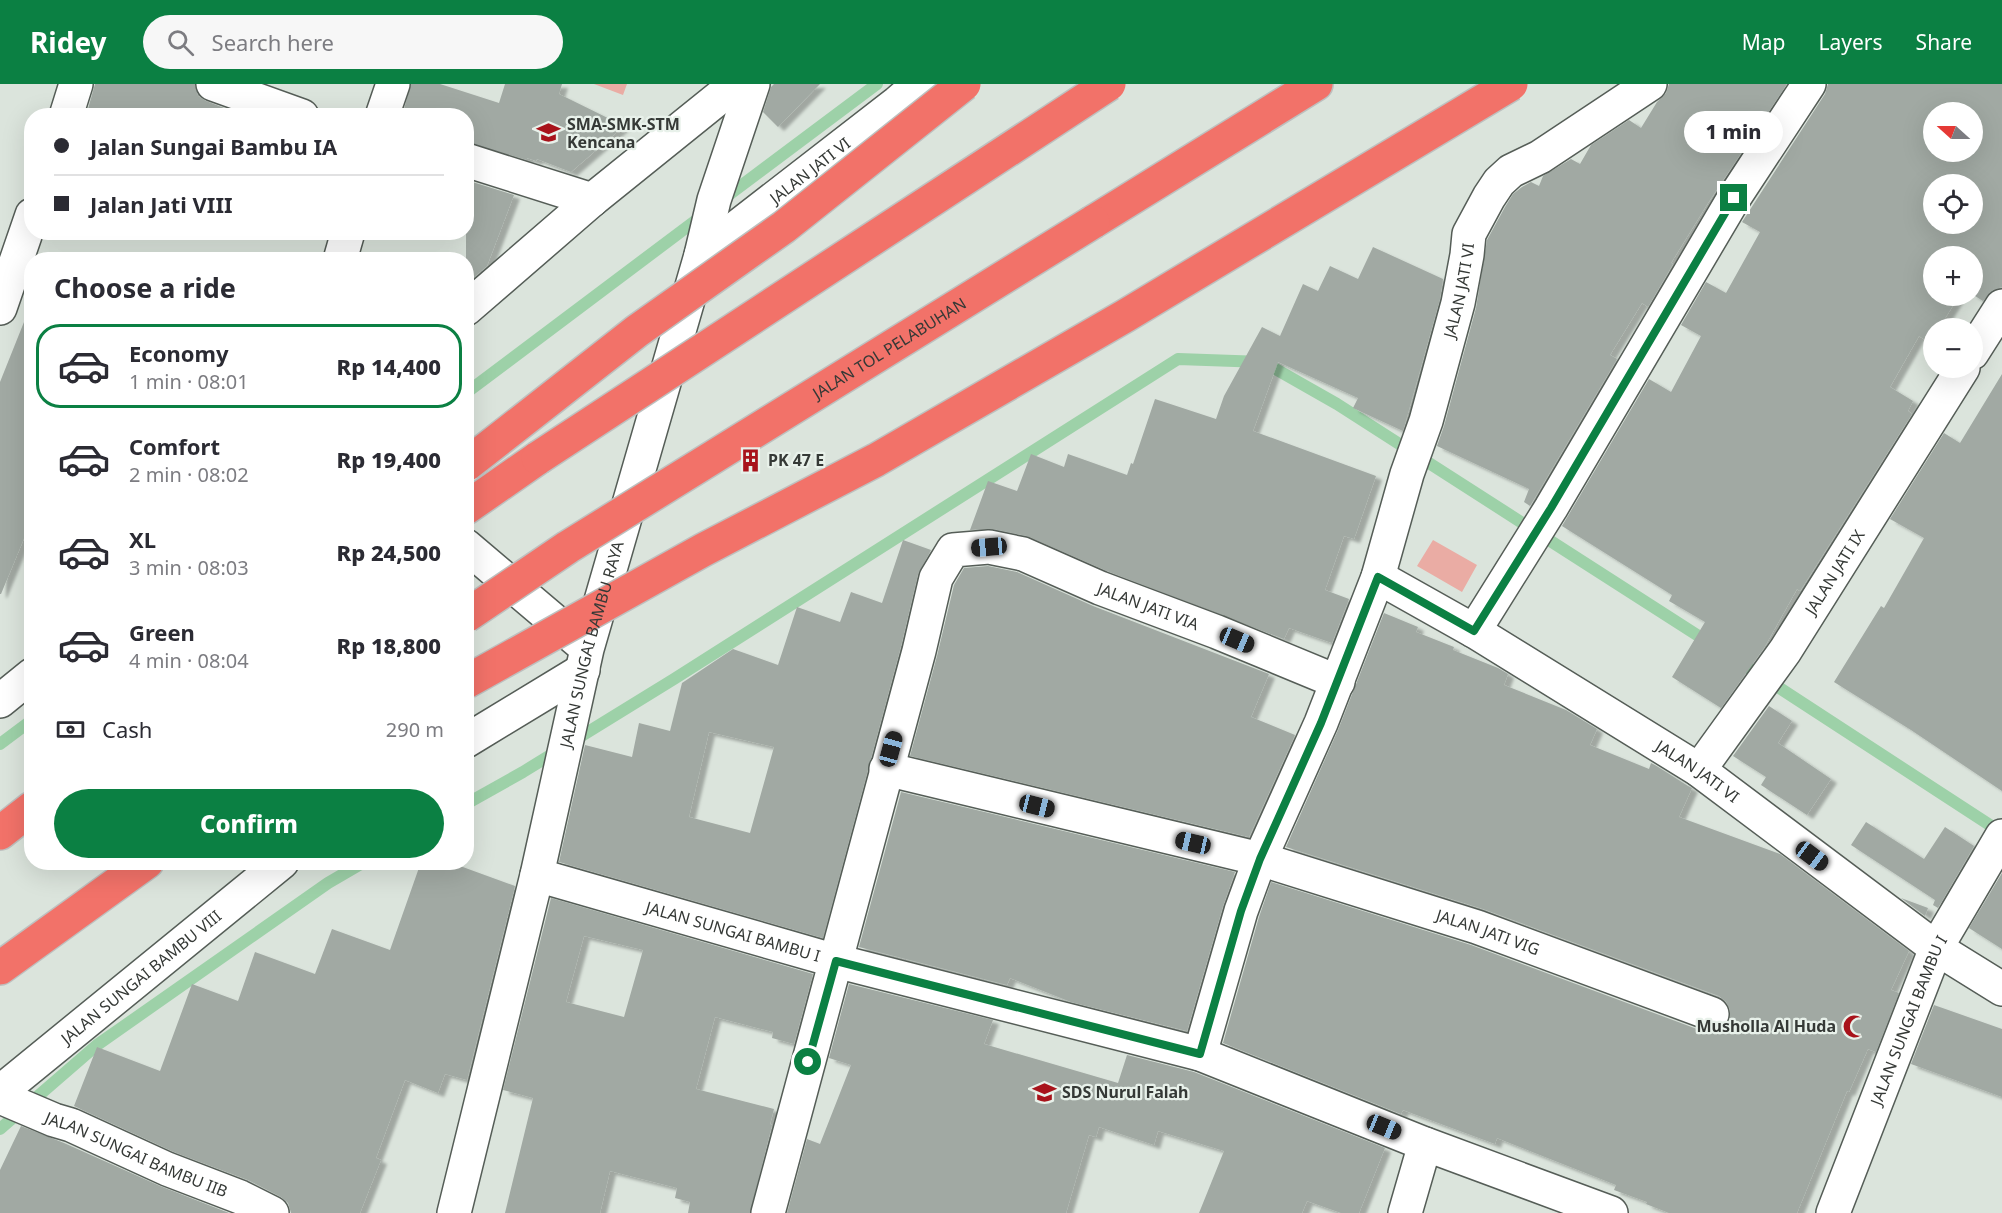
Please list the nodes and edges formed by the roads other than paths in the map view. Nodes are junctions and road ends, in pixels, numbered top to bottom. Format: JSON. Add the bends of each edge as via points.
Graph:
{"nodes":[{"id":1,"x":76,"y":84,"type":"edge"},
{"id":2,"x":213,"y":84,"type":"edge"},
{"id":3,"x":393,"y":84,"type":"edge"},
{"id":4,"x":736,"y":84,"type":"edge"},
{"id":5,"x":753,"y":84,"type":"edge"},
{"id":6,"x":919,"y":84,"type":"edge"},
{"id":7,"x":964,"y":84,"type":"edge"},
{"id":8,"x":1109,"y":84,"type":"edge"},
{"id":9,"x":1316,"y":84,"type":"edge"},
{"id":10,"x":1511,"y":84,"type":"edge"},
{"id":11,"x":1650,"y":84,"type":"edge"},
{"id":12,"x":1809,"y":84,"type":"edge"},
{"id":13,"x":68,"y":108,"type":"edge"},
{"id":14,"x":280,"y":108,"type":"edge"},
{"id":15,"x":385,"y":108,"type":"edge"},
{"id":16,"x":474,"y":163,"type":"edge"},
{"id":17,"x":592,"y":200,"type":"junction"},
{"id":18,"x":707,"y":228,"type":"junction"},
{"id":19,"x":24,"y":238,"type":"edge"},
{"id":20,"x":474,"y":302,"type":"edge"},
{"id":21,"x":2002,"y":306,"type":"edge"},
{"id":22,"x":0,"y":308,"type":"edge"},
{"id":23,"x":1983,"y":336,"type":"edge"},
{"id":24,"x":1957,"y":378,"type":"edge"},
{"id":25,"x":474,"y":459,"type":"edge"},
{"id":26,"x":474,"y":502,"type":"edge"},
{"id":27,"x":474,"y":554,"type":"edge"},
{"id":28,"x":1378,"y":577,"type":"junction"},
{"id":29,"x":474,"y":611,"type":"edge"},
{"id":30,"x":1474,"y":631,"type":"junction"},
{"id":31,"x":585,"y":660,"type":"junction"},
{"id":32,"x":474,"y":678,"type":"edge"},
{"id":33,"x":24,"y":682,"type":"edge"},
{"id":34,"x":1338,"y":682,"type":"junction"},
{"id":35,"x":0,"y":701,"type":"edge"},
{"id":36,"x":474,"y":736,"type":"edge"},
{"id":37,"x":886,"y":769,"type":"junction"},
{"id":38,"x":1699,"y":770,"type":"junction"},
{"id":39,"x":24,"y":814,"type":"edge"},
{"id":40,"x":0,"y":833,"type":"edge"},
{"id":41,"x":1996,"y":845,"type":"edge"},
{"id":42,"x":1260,"y":859,"type":"junction"},
{"id":43,"x":136,"y":870,"type":"edge"},
{"id":44,"x":272,"y":870,"type":"edge"},
{"id":45,"x":537,"y":875,"type":"junction"},
{"id":46,"x":1936,"y":948,"type":"junction"},
{"id":47,"x":836,"y":961,"type":"junction"},
{"id":48,"x":0,"y":968,"type":"edge"},
{"id":49,"x":2002,"y":989,"type":"edge"},
{"id":50,"x":1712,"y":1014,"type":"dead end"},
{"id":51,"x":1200,"y":1054,"type":"junction"},
{"id":52,"x":2,"y":1096,"type":"edge"},
{"id":53,"x":1425,"y":1144,"type":"junction"},
{"id":54,"x":272,"y":1213,"type":"edge"},
{"id":55,"x":454,"y":1213,"type":"edge"},
{"id":56,"x":768,"y":1213,"type":"edge"},
{"id":57,"x":1405,"y":1213,"type":"edge"},
{"id":58,"x":1611,"y":1213,"type":"edge"},
{"id":59,"x":1833,"y":1213,"type":"edge"}],
"edges":[{"from":1,"to":13,"type":"street"},
{"from":2,"to":14,"type":"street"},
{"from":3,"to":15,"type":"street"},
{"from":4,"to":17,"type":"street"},
{"from":5,"to":18,"type":"street","name":"JALAN SUNGAI BAMBU RAYA"},
{"from":6,"to":18,"type":"street","name":"JALAN JATI VI","via":[[888,110]]},
{"from":7,"to":25,"type":"highway","bridge":true,"via":[[784,227],[637,331]]},
{"from":8,"to":26,"type":"highway","bridge":true},
{"from":9,"to":29,"type":"highway","name":"JALAN TOL PELABUHAN","bridge":true,"via":[[568,547]]},
{"from":10,"to":32,"type":"highway","bridge":true,"via":[[876,460],[703,550]]},
{"from":11,"to":28,"type":"street","name":"JALAN JATI VI","via":[[1540,157],[1511,171],[1489,197],[1469,234],[1458,303]]},
{"from":12,"to":30,"type":"street","via":[[1734,198]]},
{"from":16,"to":17,"type":"street"},
{"from":17,"to":20,"type":"street"},
{"from":18,"to":31,"type":"street","name":"JALAN SUNGAI BAMBU RAYA"},
{"from":19,"to":22,"type":"street"},
{"from":21,"to":23,"type":"street"},
{"from":24,"to":38,"type":"street","name":"JALAN JATI IX","via":[[1785,651]]},
{"from":27,"to":31,"type":"street"},
{"from":28,"to":30,"type":"street","name":"JALAN JATI VI"},
{"from":28,"to":34,"type":"street","name":"JALAN JATI VI"},
{"from":30,"to":38,"type":"street","name":"JALAN JATI VI"},
{"from":31,"to":36,"type":"street"},
{"from":31,"to":45,"type":"street","name":"JALAN SUNGAI BAMBU RAYA"},
{"from":33,"to":35,"type":"street"},
{"from":34,"to":37,"type":"street","name":"JALAN JATI VIA","via":[[1023,554],[989,547],[953,550],[936,578]]},
{"from":34,"to":42,"type":"street","name":"JALAN JATI VI"},
{"from":37,"to":42,"type":"street","name":"JALAN JATI VIG"},
{"from":37,"to":47,"type":"street"},
{"from":38,"to":46,"type":"street","name":"JALAN JATI VI"},
{"from":39,"to":40,"type":"highway"},
{"from":41,"to":46,"type":"street","name":"JALAN SUNGAI BAMBU I"},
{"from":42,"to":50,"type":"street","name":"JALAN JATI VIG","via":[[1477,927]]},
{"from":42,"to":51,"type":"street","name":"JALAN JATI VI"},
{"from":43,"to":48,"type":"highway"},
{"from":44,"to":52,"type":"street","name":"JALAN SUNGAI BAMBU VIII"},
{"from":45,"to":47,"type":"street","name":"JALAN SUNGAI BAMBU I"},
{"from":45,"to":55,"type":"street","name":"JALAN SUNGAI BAMBU RAYA"},
{"from":46,"to":49,"type":"street","name":"JALAN JATI VI"},
{"from":46,"to":59,"type":"street","name":"JALAN SUNGAI BAMBU I"},
{"from":47,"to":51,"type":"street","name":"JALAN SUNGAI BAMBU I"},
{"from":47,"to":56,"type":"street"},
{"from":51,"to":53,"type":"street","name":"JALAN SUNGAI BAMBU I"},
{"from":52,"to":54,"type":"street","name":"JALAN SUNGAI BAMBU IIB"},
{"from":53,"to":57,"type":"street"},
{"from":53,"to":58,"type":"street","name":"JALAN SUNGAI BAMBU I"}]}
